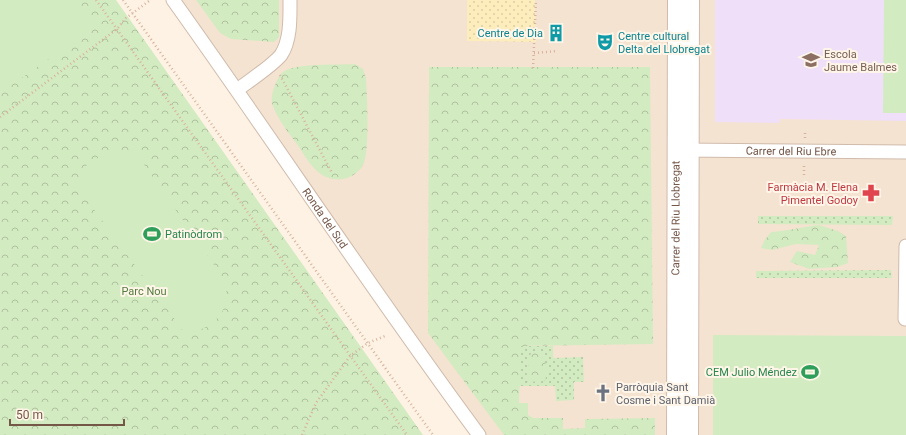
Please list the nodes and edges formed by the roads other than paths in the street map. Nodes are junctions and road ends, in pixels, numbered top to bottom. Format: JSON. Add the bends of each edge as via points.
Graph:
{"nodes":[{"id":1,"x":173,"y":0,"type":"edge"},
{"id":2,"x":290,"y":0,"type":"edge"},
{"id":3,"x":676,"y":0,"type":"edge"},
{"id":4,"x":691,"y":0,"type":"edge"},
{"id":5,"x":237,"y":90,"type":"junction"},
{"id":6,"x":683,"y":150,"type":"junction"},
{"id":7,"x":906,"y":152,"type":"edge"},
{"id":8,"x":906,"y":246,"type":"edge"},
{"id":9,"x":905,"y":319,"type":"dead end"},
{"id":10,"x":479,"y":435,"type":"edge"},
{"id":11,"x":675,"y":435,"type":"edge"},
{"id":12,"x":690,"y":435,"type":"edge"}],
"edges":[{"from":1,"to":5,"type":"street","name":"Ronda del Sud"},
{"from":2,"to":5,"type":"street","via":[[287,40],[281,54]]},
{"from":3,"to":6,"type":"street","name":"Carrer del Riu Llobregat"},
{"from":4,"to":6,"type":"street","name":"Carrer del Riu Llobregat"},
{"from":5,"to":10,"type":"street","name":"Ronda del Sud","via":[[403,332]]},
{"from":6,"to":7,"type":"street","name":"Carrer del Riu Ebre"},
{"from":6,"to":11,"type":"street","name":"Carrer del Riu Llobregat"},
{"from":6,"to":12,"type":"street","name":"Carrer del Riu Llobregat"},
{"from":8,"to":9,"type":"street"}]}
